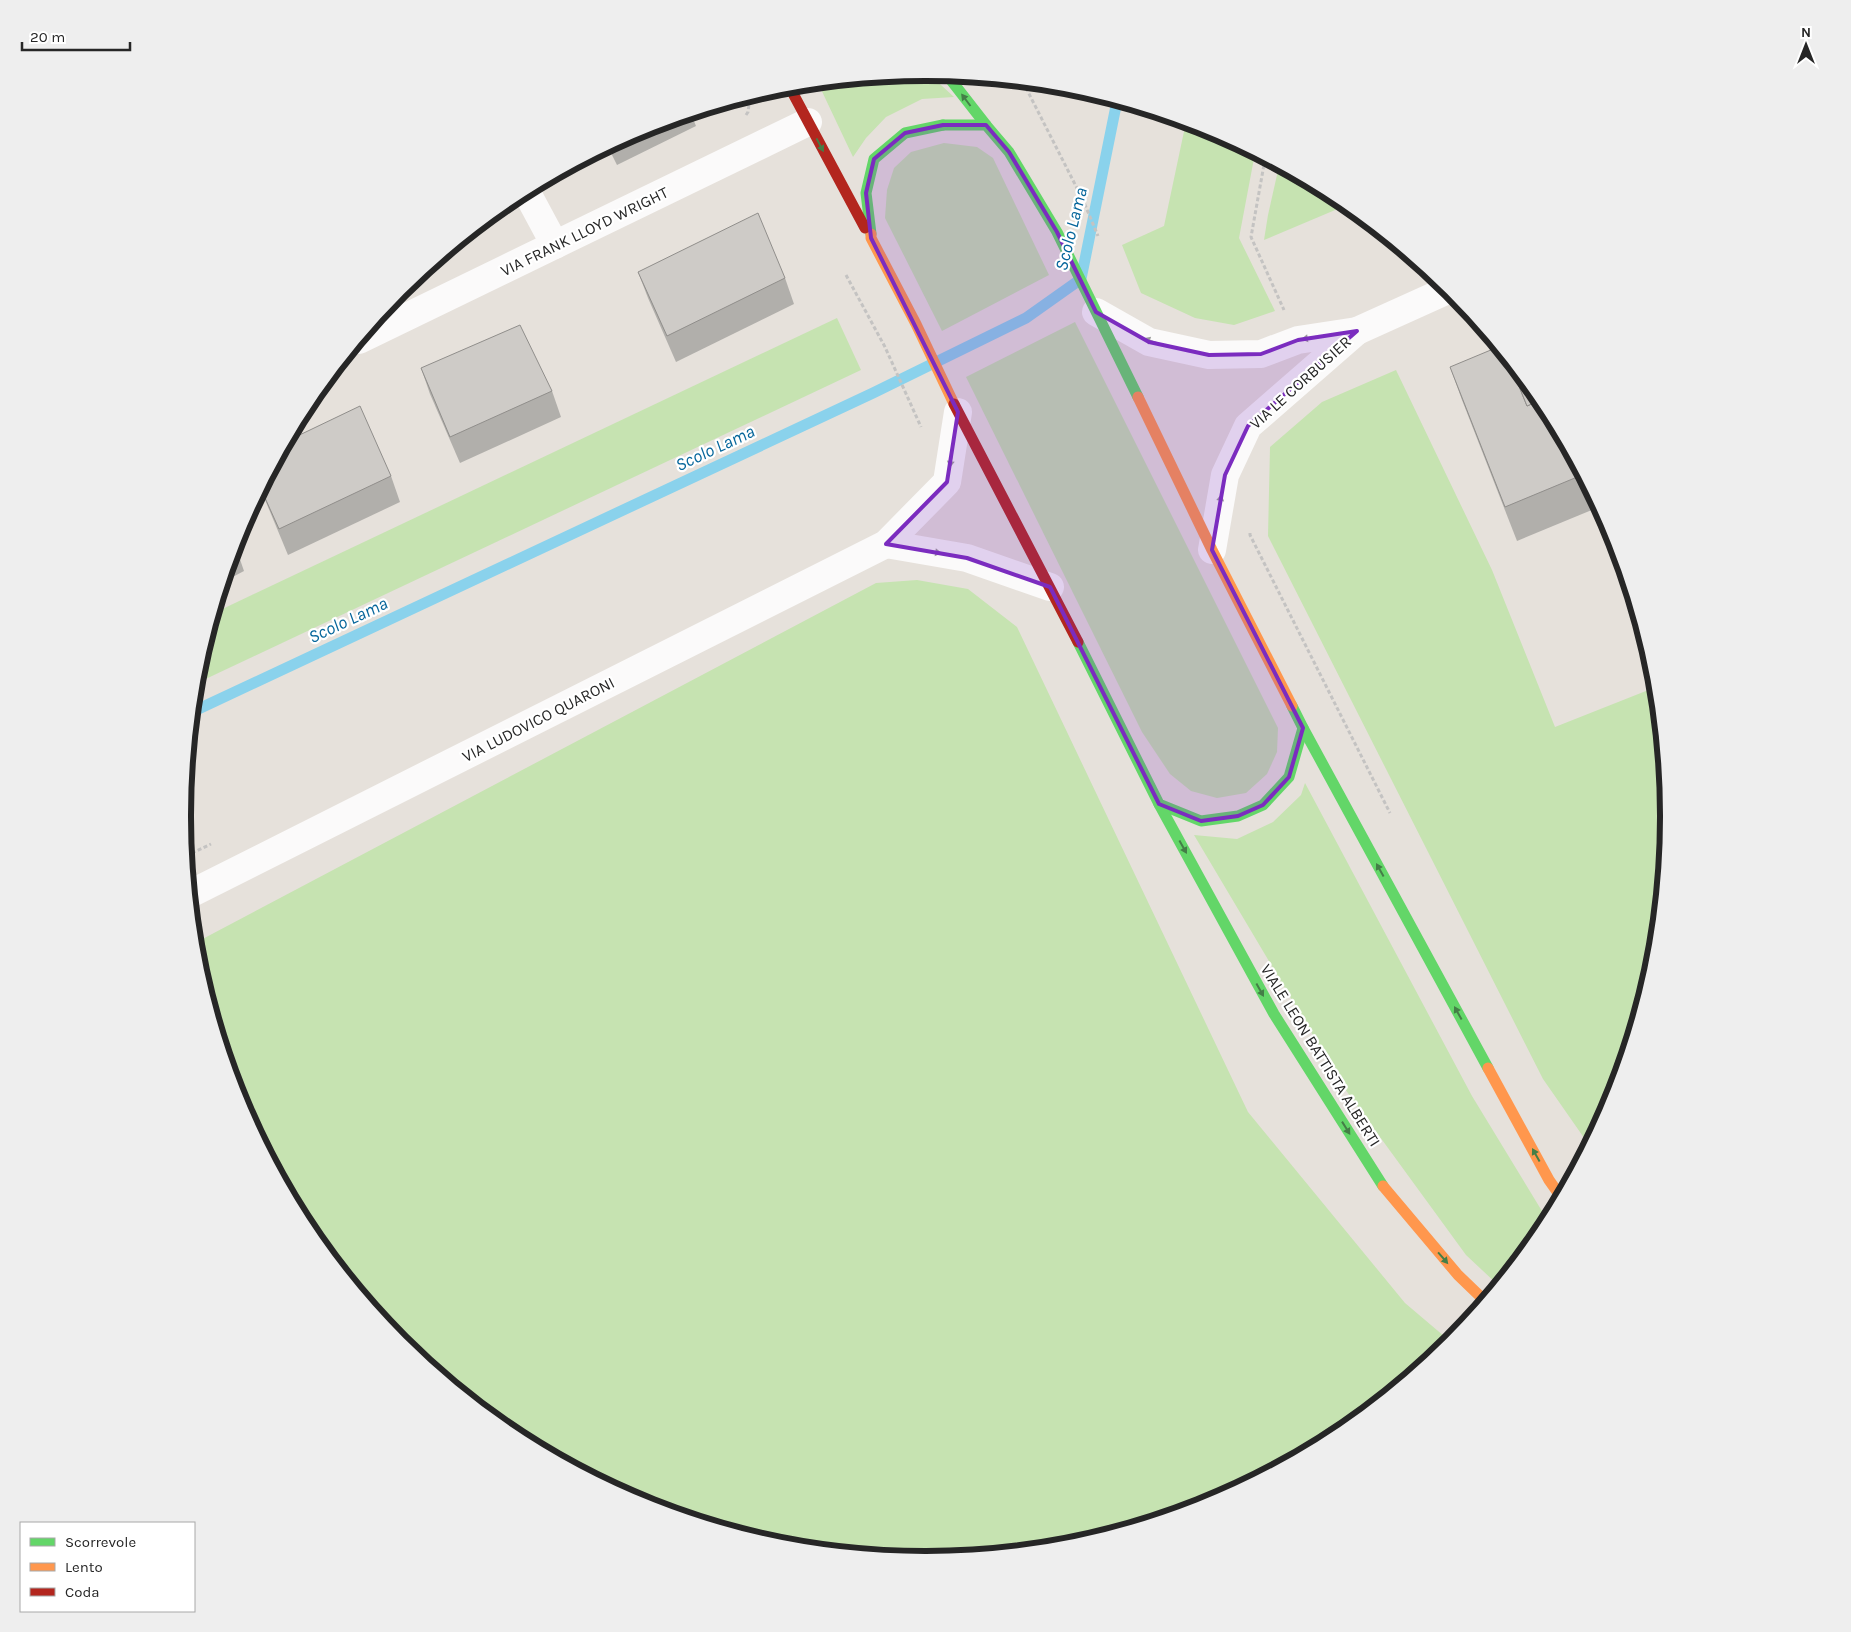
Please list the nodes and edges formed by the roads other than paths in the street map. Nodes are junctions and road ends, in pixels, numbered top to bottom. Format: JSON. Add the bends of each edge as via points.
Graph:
{"nodes":[{"id":1,"x":953,"y":82,"type":"edge"},
{"id":2,"x":793,"y":93,"type":"edge"},
{"id":3,"x":808,"y":122,"type":"junction"},
{"id":4,"x":986,"y":125,"type":"junction"},
{"id":5,"x":529,"y":197,"type":"edge"},
{"id":6,"x":871,"y":238,"type":"junction"},
{"id":7,"x":555,"y":245,"type":"junction"},
{"id":8,"x":1442,"y":293,"type":"edge"},
{"id":9,"x":1096,"y":312,"type":"junction"},
{"id":10,"x":1357,"y":331,"type":"junction"},
{"id":11,"x":371,"y":334,"type":"edge"},
{"id":12,"x":958,"y":412,"type":"junction"},
{"id":13,"x":886,"y":544,"type":"junction"},
{"id":14,"x":1212,"y":550,"type":"junction"},
{"id":15,"x":1050,"y":587,"type":"junction"},
{"id":16,"x":1303,"y":728,"type":"junction"},
{"id":17,"x":1159,"y":804,"type":"junction"},
{"id":18,"x":195,"y":892,"type":"edge"},
{"id":19,"x":1557,"y":1191,"type":"edge"},
{"id":20,"x":1480,"y":1297,"type":"edge"}],
"edges":[{"from":4,"to":1,"type":"main road","one_way":true},
{"from":2,"to":3,"type":"main road"},
{"from":3,"to":6,"type":"main road","one_way":true},
{"from":3,"to":7,"type":"street","name":"VIA FRANK LLOYD WRIGHT"},
{"from":4,"to":6,"type":"main road","via":[[943,125],[905,133],[874,160],[866,193]]},
{"from":4,"to":9,"type":"main road","via":[[1009,152],[1057,232]]},
{"from":5,"to":7,"type":"street"},
{"from":6,"to":12,"type":"main road"},
{"from":7,"to":11,"type":"street","name":"VIA FRANK LLOYD WRIGHT"},
{"from":8,"to":10,"type":"street","name":"VIA LE CORBUSIER"},
{"from":10,"to":9,"type":"street","name":"VIA LE CORBUSIER","one_way":true,"via":[[1298,340],[1261,354],[1209,355],[1149,342]]},
{"from":9,"to":14,"type":"main road"},
{"from":14,"to":10,"type":"street","name":"VIA LE CORBUSIER","one_way":true,"via":[[1225,475],[1248,426]]},
{"from":12,"to":13,"type":"street","name":"VIA LUDOVICO QUARONI","one_way":true,"via":[[947,482]]},
{"from":12,"to":15,"type":"main road","name":"VIALE LEON BATTISTA ALBERTI"},
{"from":13,"to":15,"type":"street","one_way":true,"via":[[967,558]]},
{"from":13,"to":18,"type":"street","name":"VIA LUDOVICO QUARONI"},
{"from":14,"to":16,"type":"main road"},
{"from":15,"to":17,"type":"main road","name":"VIALE LEON BATTISTA ALBERTI"},
{"from":16,"to":17,"type":"main road","via":[[1289,777],[1263,805],[1238,816],[1201,821]]},
{"from":19,"to":16,"type":"main road","one_way":true},
{"from":17,"to":20,"type":"main road","name":"VIALE LEON BATTISTA ALBERTI","one_way":true,"via":[[1274,1014],[1388,1194]]}]}
